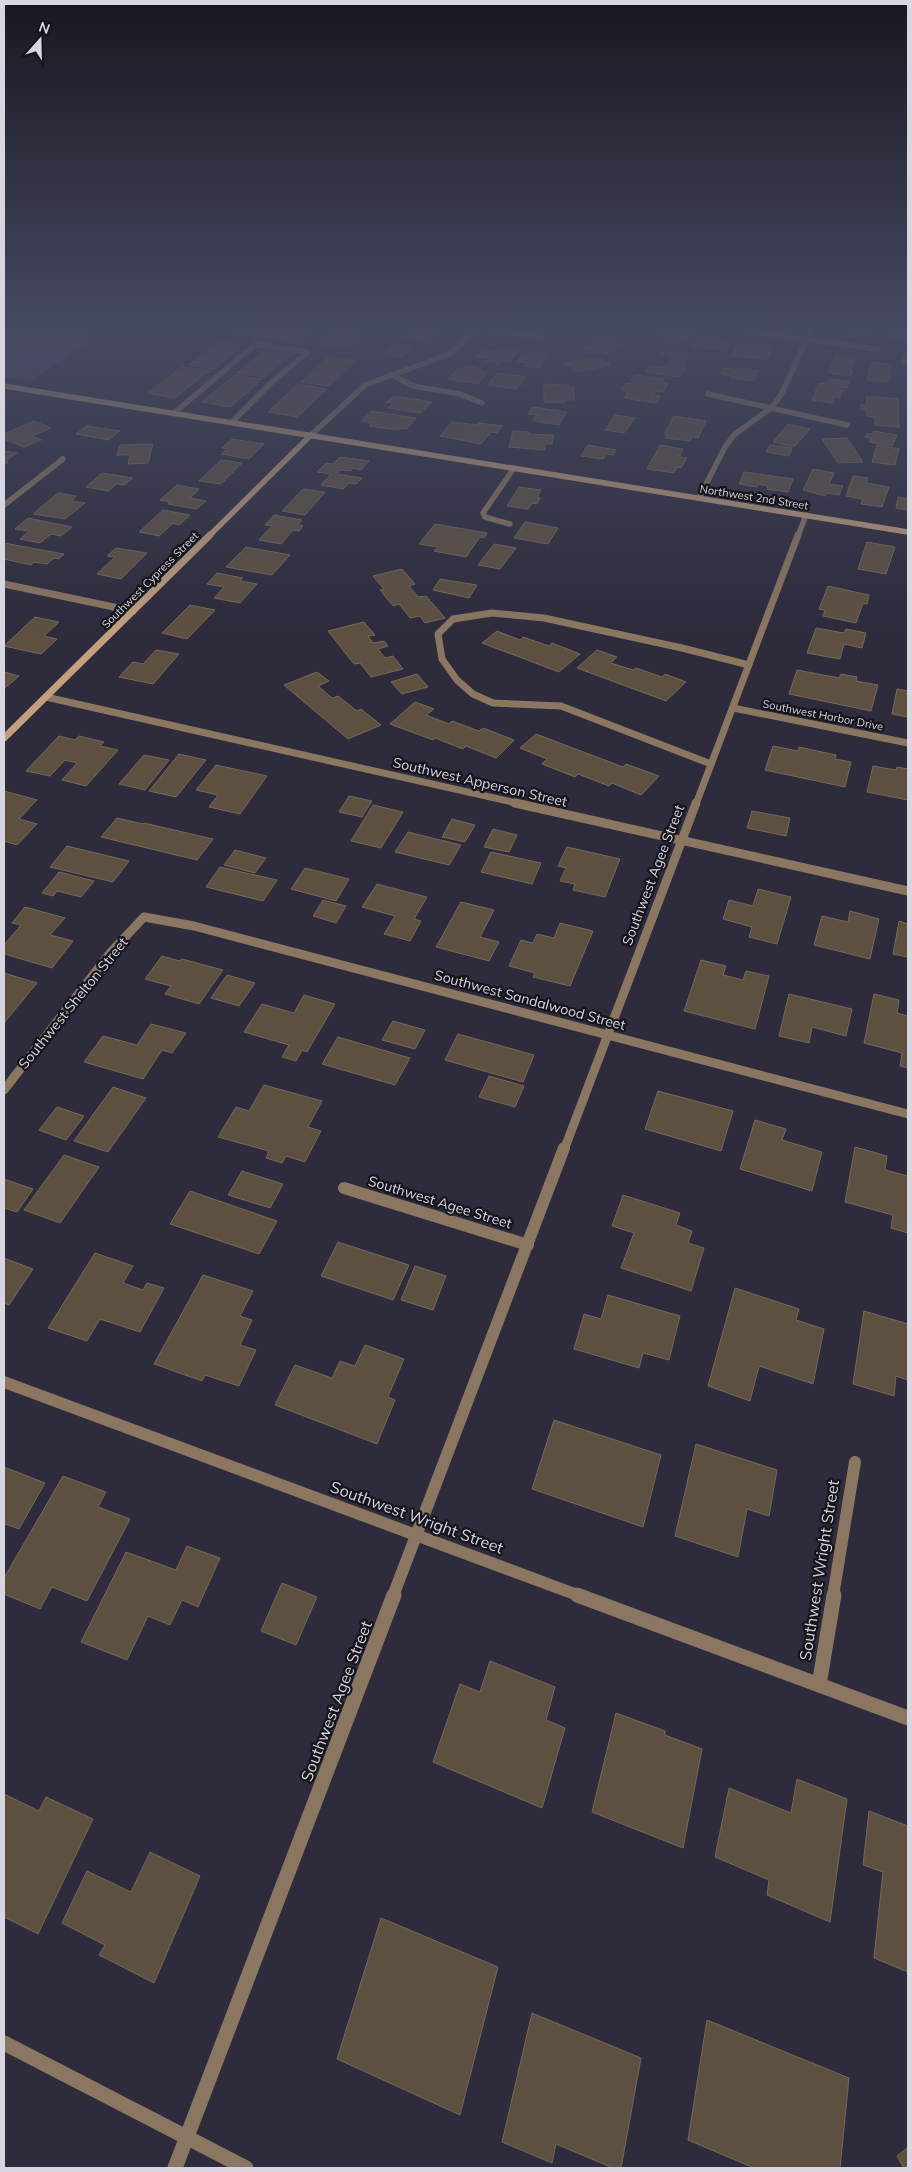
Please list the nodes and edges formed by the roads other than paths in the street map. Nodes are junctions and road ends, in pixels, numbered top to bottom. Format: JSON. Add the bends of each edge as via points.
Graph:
{"nodes":[{"id":1,"x":277,"y":429,"type":"edge"},
{"id":2,"x":317,"y":429,"type":"edge"},
{"id":3,"x":742,"y":429,"type":"edge"},
{"id":4,"x":311,"y":435,"type":"junction"},
{"id":5,"x":63,"y":459,"type":"dead end"},
{"id":6,"x":514,"y":468,"type":"junction"},
{"id":7,"x":699,"y":498,"type":"junction"},
{"id":8,"x":4,"y":505,"type":"edge"},
{"id":9,"x":806,"y":515,"type":"junction"},
{"id":10,"x":510,"y":524,"type":"dead end"},
{"id":11,"x":908,"y":532,"type":"edge"},
{"id":12,"x":4,"y":584,"type":"edge"},
{"id":13,"x":133,"y":611,"type":"junction"},
{"id":14,"x":749,"y":665,"type":"junction"},
{"id":15,"x":46,"y":697,"type":"junction"},
{"id":16,"x":732,"y":708,"type":"junction"},
{"id":17,"x":4,"y":738,"type":"edge"},
{"id":18,"x":908,"y":743,"type":"edge"},
{"id":19,"x":711,"y":764,"type":"junction"},
{"id":20,"x":682,"y":840,"type":"junction"},
{"id":21,"x":908,"y":891,"type":"edge"},
{"id":22,"x":144,"y":917,"type":"joint"},
{"id":23,"x":608,"y":1035,"type":"junction"},
{"id":24,"x":4,"y":1090,"type":"edge"},
{"id":25,"x":908,"y":1114,"type":"edge"},
{"id":26,"x":344,"y":1188,"type":"dead end"},
{"id":27,"x":528,"y":1245,"type":"junction"},
{"id":28,"x":4,"y":1382,"type":"edge"},
{"id":29,"x":855,"y":1462,"type":"dead end"},
{"id":30,"x":417,"y":1535,"type":"junction"},
{"id":31,"x":818,"y":1685,"type":"junction"},
{"id":32,"x":908,"y":1718,"type":"edge"},
{"id":33,"x":4,"y":2043,"type":"edge"},
{"id":34,"x":186,"y":2138,"type":"junction"},
{"id":35,"x":175,"y":2168,"type":"edge"},
{"id":36,"x":246,"y":2168,"type":"edge"}],
"edges":[{"from":1,"to":4,"type":"main road","name":"Northwest 2nd Street"},
{"from":2,"to":4,"type":"street"},
{"from":3,"to":7,"type":"street","via":[[725,447]]},
{"from":4,"to":6,"type":"main road","name":"Northwest 2nd Street"},
{"from":4,"to":13,"type":"main road","name":"Southwest Cypress Street"},
{"from":5,"to":8,"type":"street"},
{"from":6,"to":7,"type":"main road","name":"Northwest 2nd Street"},
{"from":6,"to":10,"type":"street","via":[[483,513],[485,517]]},
{"from":7,"to":9,"type":"main road","name":"Northwest 2nd Street"},
{"from":9,"to":11,"type":"main road","name":"Northwest 2nd Street"},
{"from":9,"to":14,"type":"street","name":"Southwest Agee Street"},
{"from":12,"to":13,"type":"street"},
{"from":13,"to":15,"type":"main road","name":"Southwest Cypress Street"},
{"from":14,"to":16,"type":"street","name":"Southwest Agee Street"},
{"from":14,"to":19,"type":"street","via":[[544,618],[492,613],[453,619],[438,634],[442,659],[473,694],[493,703],[561,706]]},
{"from":15,"to":17,"type":"main road","name":"Southwest Cypress Street"},
{"from":15,"to":20,"type":"street","name":"Southwest Apperson Street"},
{"from":16,"to":18,"type":"street","name":"Southwest Harbor Drive"},
{"from":16,"to":19,"type":"street","name":"Southwest Agee Street"},
{"from":19,"to":20,"type":"street","name":"Southwest Agee Street"},
{"from":20,"to":21,"type":"street","name":"Southwest Apperson Street"},
{"from":20,"to":23,"type":"street","name":"Southwest Agee Street"},
{"from":22,"to":23,"type":"street","name":"Southwest Sandalwood Street","via":[[194,926]]},
{"from":22,"to":24,"type":"street","name":"Southwest Shelton Street","via":[[111,952]]},
{"from":23,"to":25,"type":"street","name":"Southwest Sandalwood Street"},
{"from":23,"to":27,"type":"street","name":"Southwest Agee Street"},
{"from":26,"to":27,"type":"street","name":"Southwest Agee Street"},
{"from":27,"to":30,"type":"street","name":"Southwest Agee Street"},
{"from":28,"to":30,"type":"street","name":"Southwest Wright Street"},
{"from":29,"to":31,"type":"street","name":"Southwest Wright Street"},
{"from":30,"to":31,"type":"street","name":"Southwest Wright Street"},
{"from":30,"to":34,"type":"street","name":"Southwest Agee Street"},
{"from":31,"to":32,"type":"street","name":"Southwest Wright Street"},
{"from":33,"to":34,"type":"street"},
{"from":34,"to":35,"type":"street","name":"Southwest Agee Street"},
{"from":34,"to":36,"type":"street"}]}
